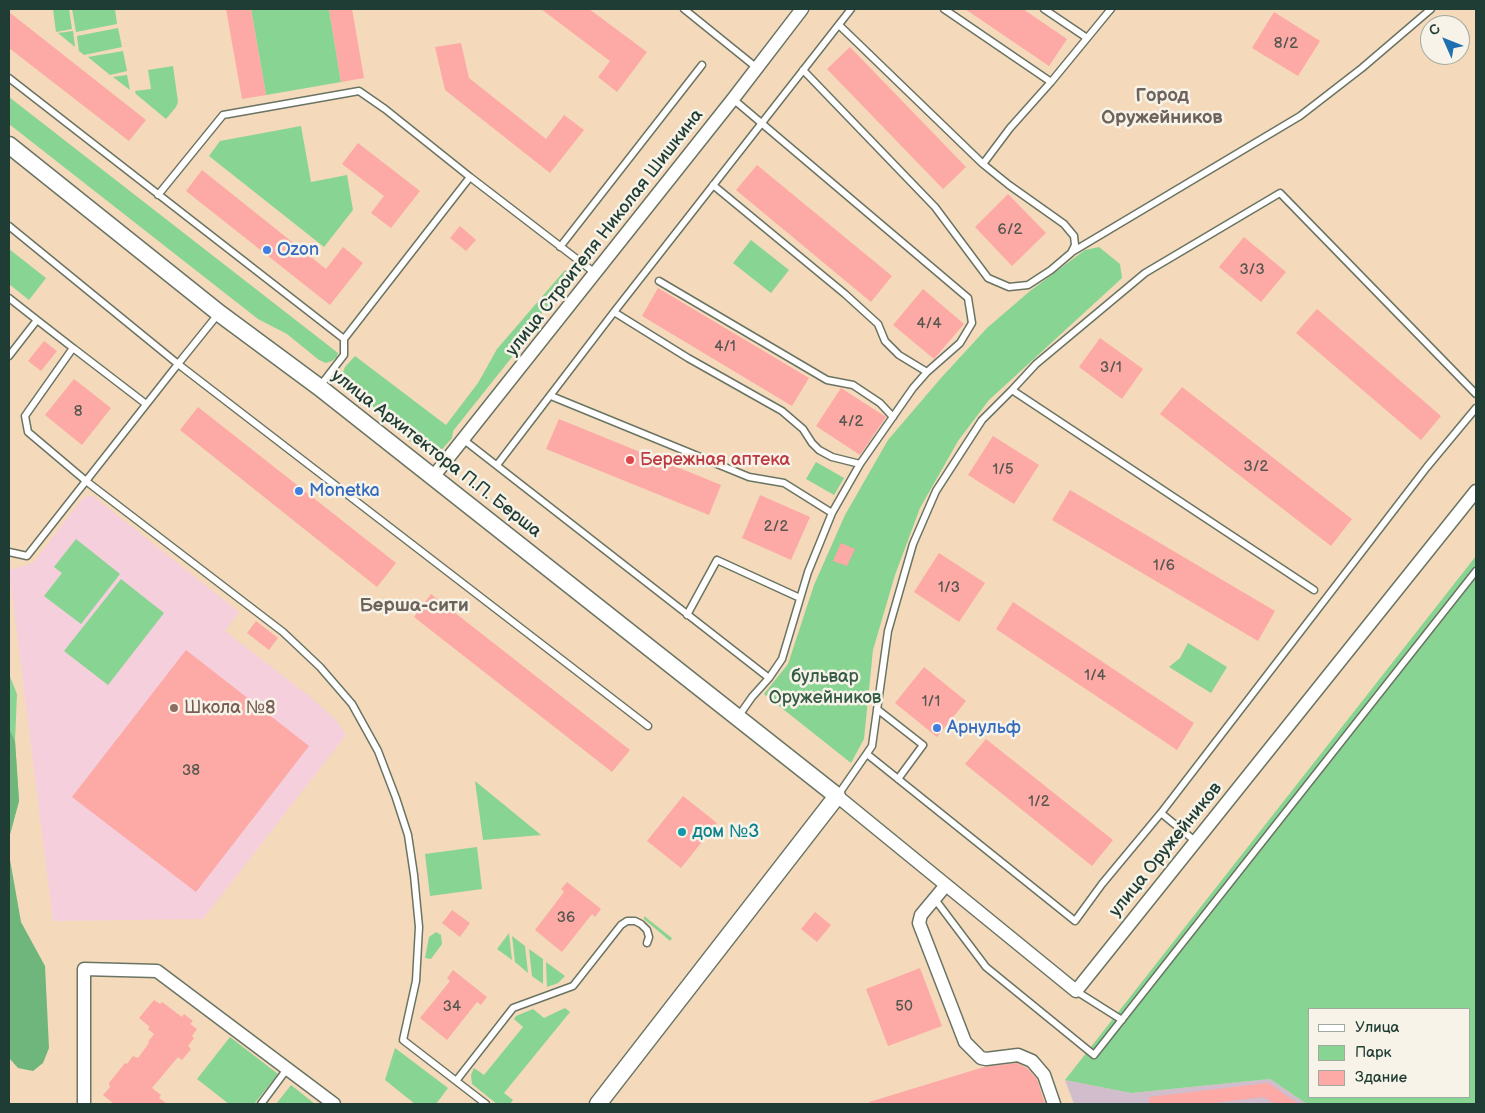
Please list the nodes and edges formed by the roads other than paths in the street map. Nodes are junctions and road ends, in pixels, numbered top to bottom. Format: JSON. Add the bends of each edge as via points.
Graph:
{"nodes":[{"id":1,"x":684,"y":9,"type":"edge"},
{"id":2,"x":802,"y":9,"type":"edge"},
{"id":3,"x":851,"y":9,"type":"edge"},
{"id":4,"x":944,"y":9,"type":"edge"},
{"id":5,"x":1044,"y":9,"type":"edge"},
{"id":6,"x":1111,"y":9,"type":"edge"},
{"id":7,"x":1431,"y":9,"type":"edge"},
{"id":8,"x":839,"y":25,"type":"junction"},
{"id":9,"x":1087,"y":38,"type":"junction"},
{"id":10,"x":702,"y":65,"type":"dead end"},
{"id":11,"x":757,"y":68,"type":"junction"},
{"id":12,"x":803,"y":70,"type":"junction"},
{"id":13,"x":9,"y":78,"type":"edge"},
{"id":14,"x":1051,"y":82,"type":"junction"},
{"id":15,"x":733,"y":99,"type":"junction"},
{"id":16,"x":762,"y":123,"type":"junction"},
{"id":17,"x":9,"y":145,"type":"edge"},
{"id":18,"x":983,"y":164,"type":"junction"},
{"id":19,"x":470,"y":177,"type":"junction"},
{"id":20,"x":714,"y":185,"type":"junction"},
{"id":21,"x":158,"y":195,"type":"junction"},
{"id":22,"x":9,"y":226,"type":"edge"},
{"id":23,"x":560,"y":247,"type":"junction"},
{"id":24,"x":1071,"y":253,"type":"junction"},
{"id":25,"x":595,"y":273,"type":"junction"},
{"id":26,"x":659,"y":281,"type":"dead end"},
{"id":27,"x":9,"y":298,"type":"edge"},
{"id":28,"x":614,"y":312,"type":"junction"},
{"id":29,"x":220,"y":313,"type":"junction"},
{"id":30,"x":37,"y":320,"type":"junction"},
{"id":31,"x":344,"y":339,"type":"junction"},
{"id":32,"x":73,"y":348,"type":"junction"},
{"id":33,"x":9,"y":356,"type":"edge"},
{"id":34,"x":178,"y":364,"type":"junction"},
{"id":35,"x":928,"y":372,"type":"junction"},
{"id":36,"x":319,"y":388,"type":"junction"},
{"id":37,"x":1012,"y":390,"type":"junction"},
{"id":38,"x":1476,"y":394,"type":"edge"},
{"id":39,"x":551,"y":396,"type":"junction"},
{"id":40,"x":146,"y":404,"type":"junction"},
{"id":41,"x":1476,"y":408,"type":"edge"},
{"id":42,"x":893,"y":417,"type":"junction"},
{"id":43,"x":464,"y":440,"type":"junction"},
{"id":44,"x":860,"y":464,"type":"junction"},
{"id":45,"x":497,"y":465,"type":"junction"},
{"id":46,"x":433,"y":477,"type":"junction"},
{"id":47,"x":86,"y":480,"type":"junction"},
{"id":48,"x":1476,"y":491,"type":"edge"},
{"id":49,"x":832,"y":513,"type":"junction"},
{"id":50,"x":9,"y":552,"type":"edge"},
{"id":51,"x":1476,"y":571,"type":"edge"},
{"id":52,"x":1314,"y":590,"type":"dead end"},
{"id":53,"x":800,"y":598,"type":"junction"},
{"id":54,"x":687,"y":615,"type":"junction"},
{"id":55,"x":769,"y":678,"type":"junction"},
{"id":56,"x":878,"y":709,"type":"junction"},
{"id":57,"x":738,"y":718,"type":"junction"},
{"id":58,"x":648,"y":726,"type":"dead end"},
{"id":59,"x":867,"y":754,"type":"junction"},
{"id":60,"x":898,"y":779,"type":"junction"},
{"id":61,"x":838,"y":796,"type":"junction"},
{"id":62,"x":1161,"y":813,"type":"junction"},
{"id":63,"x":1196,"y":841,"type":"junction"},
{"id":64,"x":946,"y":885,"type":"junction"},
{"id":65,"x":934,"y":898,"type":"junction"},
{"id":66,"x":646,"y":943,"type":"dead end"},
{"id":67,"x":1076,"y":991,"type":"junction"},
{"id":68,"x":1122,"y":1020,"type":"junction"},
{"id":69,"x":287,"y":1069,"type":"junction"},
{"id":70,"x":456,"y":1081,"type":"junction"},
{"id":71,"x":84,"y":1104,"type":"edge"},
{"id":72,"x":261,"y":1104,"type":"edge"},
{"id":73,"x":334,"y":1104,"type":"edge"},
{"id":74,"x":486,"y":1104,"type":"edge"},
{"id":75,"x":598,"y":1104,"type":"edge"},
{"id":76,"x":1054,"y":1104,"type":"edge"}],
"edges":[{"from":1,"to":11,"type":"lane"},
{"from":2,"to":11,"type":"street","name":"улица Строителя Николая Шишкина"},
{"from":3,"to":8,"type":"lane"},
{"from":4,"to":14,"type":"lane"},
{"from":5,"to":9,"type":"lane"},
{"from":6,"to":9,"type":"lane"},
{"from":7,"to":24,"type":"lane","via":[[1300,116]]},
{"from":8,"to":12,"type":"lane"},
{"from":8,"to":18,"type":"lane"},
{"from":9,"to":14,"type":"lane"},
{"from":10,"to":23,"type":"lane"},
{"from":11,"to":15,"type":"street","name":"улица Строителя Николая Шишкина"},
{"from":12,"to":16,"type":"lane"},
{"from":12,"to":24,"type":"lane","via":[[935,207],[988,278],[1009,286],[1028,285]]},
{"from":13,"to":21,"type":"lane"},
{"from":14,"to":18,"type":"lane"},
{"from":15,"to":16,"type":"lane"},
{"from":15,"to":25,"type":"street","name":"улица Строителя Николая Шишкина"},
{"from":16,"to":20,"type":"lane"},
{"from":16,"to":35,"type":"lane","via":[[968,298],[972,323],[960,343]]},
{"from":17,"to":29,"type":"street","name":"улица Архитектора П.П. Берша"},
{"from":18,"to":24,"type":"lane","via":[[1064,224],[1074,236],[1075,245]]},
{"from":19,"to":21,"type":"lane","via":[[359,91],[223,115]]},
{"from":19,"to":23,"type":"lane"},
{"from":19,"to":31,"type":"lane"},
{"from":20,"to":28,"type":"lane"},
{"from":20,"to":35,"type":"lane","via":[[878,324],[885,342],[899,355]]},
{"from":21,"to":31,"type":"lane"},
{"from":22,"to":34,"type":"lane"},
{"from":23,"to":25,"type":"lane"},
{"from":25,"to":43,"type":"street","name":"улица Строителя Николая Шишкина"},
{"from":26,"to":42,"type":"lane","via":[[827,380],[853,385],[880,403]]},
{"from":27,"to":30,"type":"lane"},
{"from":28,"to":39,"type":"lane"},
{"from":28,"to":44,"type":"lane","via":[[782,411],[803,429],[818,450]]},
{"from":29,"to":34,"type":"lane"},
{"from":29,"to":36,"type":"street","name":"улица Архитектора П.П. Берша"},
{"from":30,"to":32,"type":"lane"},
{"from":30,"to":33,"type":"lane"},
{"from":31,"to":36,"type":"lane","via":[[344,355]]},
{"from":32,"to":40,"type":"lane"},
{"from":32,"to":47,"type":"lane","via":[[25,416],[28,432]]},
{"from":34,"to":40,"type":"lane"},
{"from":34,"to":58,"type":"lane"},
{"from":35,"to":42,"type":"lane"},
{"from":36,"to":46,"type":"street","name":"улица Архитектора П.П. Берша"},
{"from":37,"to":38,"type":"lane","via":[[1036,364],[1145,273],[1280,193]]},
{"from":37,"to":52,"type":"lane"},
{"from":37,"to":56,"type":"lane","via":[[982,420],[936,491],[913,544],[888,631]]},
{"from":39,"to":45,"type":"lane"},
{"from":39,"to":49,"type":"lane","via":[[749,477],[784,483]]},
{"from":40,"to":47,"type":"lane"},
{"from":41,"to":62,"type":"lane"},
{"from":42,"to":44,"type":"lane"},
{"from":43,"to":45,"type":"lane"},
{"from":43,"to":46,"type":"street","name":"улица Строителя Николая Шишкина"},
{"from":44,"to":49,"type":"lane"},
{"from":45,"to":54,"type":"lane"},
{"from":46,"to":57,"type":"street","name":"улица Архитектора П.П. Берша"},
{"from":47,"to":50,"type":"lane","via":[[27,556]]},
{"from":47,"to":70,"type":"lane","via":[[283,632],[352,704],[378,750],[408,835],[419,927],[416,982],[403,1040]]},
{"from":48,"to":63,"type":"street","name":"улица Оружейников"},
{"from":49,"to":53,"type":"lane"},
{"from":51,"to":68,"type":"lane"},
{"from":53,"to":54,"type":"lane","via":[[717,560]]},
{"from":53,"to":55,"type":"lane","via":[[782,659]]},
{"from":54,"to":55,"type":"lane"},
{"from":55,"to":57,"type":"lane"},
{"from":56,"to":59,"type":"lane","via":[[872,746]]},
{"from":56,"to":60,"type":"lane","via":[[923,745]]},
{"from":57,"to":61,"type":"street","name":"улица Архитектора П.П. Берша"},
{"from":59,"to":60,"type":"lane"},
{"from":59,"to":61,"type":"lane"},
{"from":60,"to":62,"type":"lane","via":[[1075,921]]},
{"from":61,"to":64,"type":"street"},
{"from":61,"to":75,"type":"street"},
{"from":62,"to":63,"type":"lane"},
{"from":63,"to":67,"type":"street","name":"улица Оружейников"},
{"from":64,"to":65,"type":"street"},
{"from":64,"to":67,"type":"street"},
{"from":65,"to":68,"type":"lane","via":[[986,967],[1094,1055]]},
{"from":65,"to":76,"type":"street","via":[[919,923],[965,1042],[980,1058],[1018,1055],[1032,1061],[1044,1075]]},
{"from":66,"to":70,"type":"lane","via":[[649,937],[641,924],[635,920],[621,925],[574,986],[513,1008]]},
{"from":67,"to":68,"type":"lane"},
{"from":69,"to":71,"type":"street","via":[[157,971],[84,969]]},
{"from":69,"to":72,"type":"lane"},
{"from":69,"to":73,"type":"street"},
{"from":70,"to":74,"type":"lane"}]}
